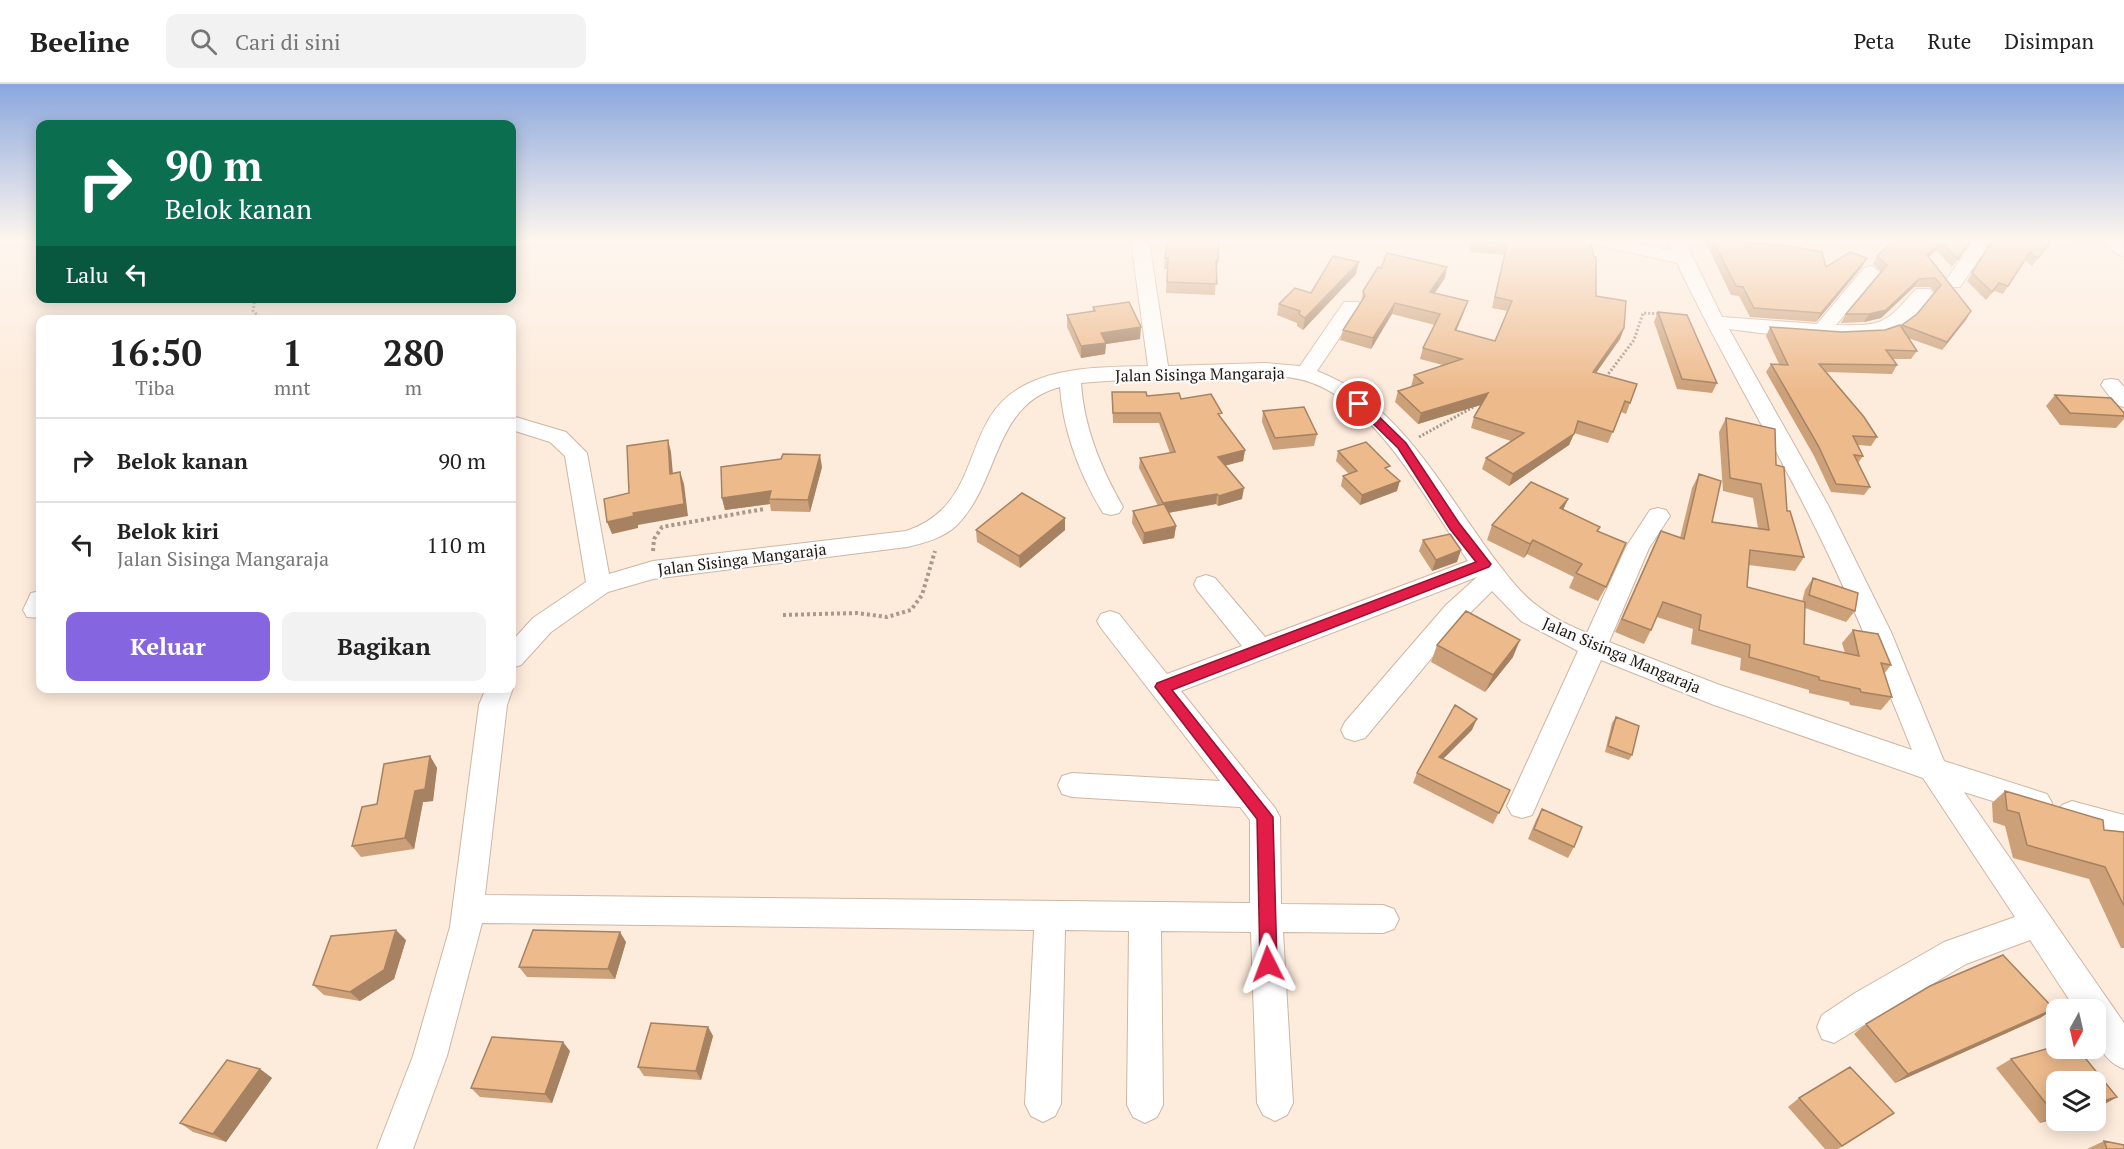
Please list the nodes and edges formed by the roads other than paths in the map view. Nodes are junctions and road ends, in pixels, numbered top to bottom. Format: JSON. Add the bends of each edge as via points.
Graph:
{"nodes":[{"id":1,"x":1147,"y":291,"type":"edge"},
{"id":2,"x":1700,"y":291,"type":"edge"},
{"id":3,"x":1854,"y":291,"type":"edge"},
{"id":4,"x":1923,"y":293,"type":"dead end"},
{"id":5,"x":1351,"y":306,"type":"dead end"},
{"id":6,"x":1715,"y":322,"type":"junction"},
{"id":7,"x":1822,"y":331,"type":"junction"},
{"id":8,"x":1159,"y":373,"type":"junction"},
{"id":9,"x":1305,"y":374,"type":"junction"},
{"id":10,"x":1070,"y":378,"type":"junction"},
{"id":11,"x":516,"y":424,"type":"edge"},
{"id":12,"x":1110,"y":507,"type":"dead end"},
{"id":13,"x":1658,"y":516,"type":"dead end"},
{"id":14,"x":1489,"y":569,"type":"junction"},
{"id":15,"x":1206,"y":584,"type":"dead end"},
{"id":16,"x":599,"y":586,"type":"junction"},
{"id":17,"x":1110,"y":621,"type":"dead end"},
{"id":18,"x":1592,"y":646,"type":"junction"},
{"id":19,"x":1260,"y":650,"type":"junction"},
{"id":20,"x":516,"y":654,"type":"edge"},
{"id":21,"x":1162,"y":687,"type":"junction"},
{"id":22,"x":498,"y":693,"type":"edge"},
{"id":23,"x":1355,"y":730,"type":"dead end"},
{"id":24,"x":1934,"y":771,"type":"junction"},
{"id":25,"x":1072,"y":785,"type":"dead end"},
{"id":26,"x":1248,"y":795,"type":"junction"},
{"id":27,"x":1522,"y":806,"type":"dead end"},
{"id":28,"x":2124,"y":828,"type":"edge"},
{"id":29,"x":469,"y":909,"type":"junction"},
{"id":30,"x":1050,"y":915,"type":"junction"},
{"id":31,"x":1145,"y":916,"type":"junction"},
{"id":32,"x":1266,"y":918,"type":"junction"},
{"id":33,"x":1383,"y":919,"type":"dead end"},
{"id":34,"x":2037,"y":923,"type":"junction"},
{"id":35,"x":1834,"y":1027,"type":"dead end"},
{"id":36,"x":2124,"y":1052,"type":"edge"},
{"id":37,"x":1275,"y":1103,"type":"dead end"},
{"id":38,"x":1043,"y":1104,"type":"dead end"},
{"id":39,"x":1145,"y":1105,"type":"dead end"},
{"id":40,"x":395,"y":1149,"type":"edge"}],
"edges":[{"from":1,"to":8,"type":"street"},
{"from":2,"to":6,"type":"street"},
{"from":3,"to":7,"type":"street"},
{"from":4,"to":7,"type":"street","via":[[1888,328],[1872,332]]},
{"from":5,"to":9,"type":"street"},
{"from":6,"to":7,"type":"street"},
{"from":6,"to":24,"type":"street","via":[[1816,505],[1878,632]]},
{"from":8,"to":9,"type":"street","name":"Jalan Sisinga Mangaraja","via":[[1283,370]]},
{"from":8,"to":10,"type":"street","name":"Jalan Sisinga Mangaraja"},
{"from":9,"to":14,"type":"street","name":"Jalan Sisinga Mangaraja","via":[[1340,390],[1359,404],[1402,446]]},
{"from":10,"to":12,"type":"street","via":[[1080,438]]},
{"from":10,"to":16,"type":"street","name":"Jalan Sisinga Mangaraja","via":[[1025,393],[1007,410],[960,506],[935,529],[907,539],[653,570]]},
{"from":11,"to":16,"type":"street","via":[[558,437],[576,453]]},
{"from":13,"to":18,"type":"street","via":[[1638,547]]},
{"from":14,"to":18,"type":"street","name":"Jalan Sisinga Mangaraja","via":[[1526,611]]},
{"from":14,"to":19,"type":"street"},
{"from":14,"to":23,"type":"street"},
{"from":15,"to":19,"type":"street"},
{"from":16,"to":20,"type":"street","name":"Jalan Sisinga Mangaraja","via":[[542,625]]},
{"from":17,"to":21,"type":"street"},
{"from":18,"to":24,"type":"street","name":"Jalan Sisinga Mangaraja","via":[[1683,683]]},
{"from":18,"to":27,"type":"street"},
{"from":19,"to":21,"type":"street"},
{"from":21,"to":26,"type":"street"},
{"from":22,"to":29,"type":"street","via":[[493,705]]},
{"from":24,"to":28,"type":"street","name":"Jalan Sisinga Mangaraja"},
{"from":24,"to":34,"type":"street"},
{"from":25,"to":26,"type":"street"},
{"from":26,"to":32,"type":"street","via":[[1265,817]]},
{"from":29,"to":30,"type":"street"},
{"from":29,"to":40,"type":"street","via":[[430,1056]]},
{"from":30,"to":31,"type":"street"},
{"from":30,"to":38,"type":"street"},
{"from":31,"to":32,"type":"street"},
{"from":31,"to":39,"type":"street"},
{"from":32,"to":33,"type":"street"},
{"from":32,"to":37,"type":"street"},
{"from":34,"to":35,"type":"street","via":[[1955,953]]},
{"from":34,"to":36,"type":"street"}]}
